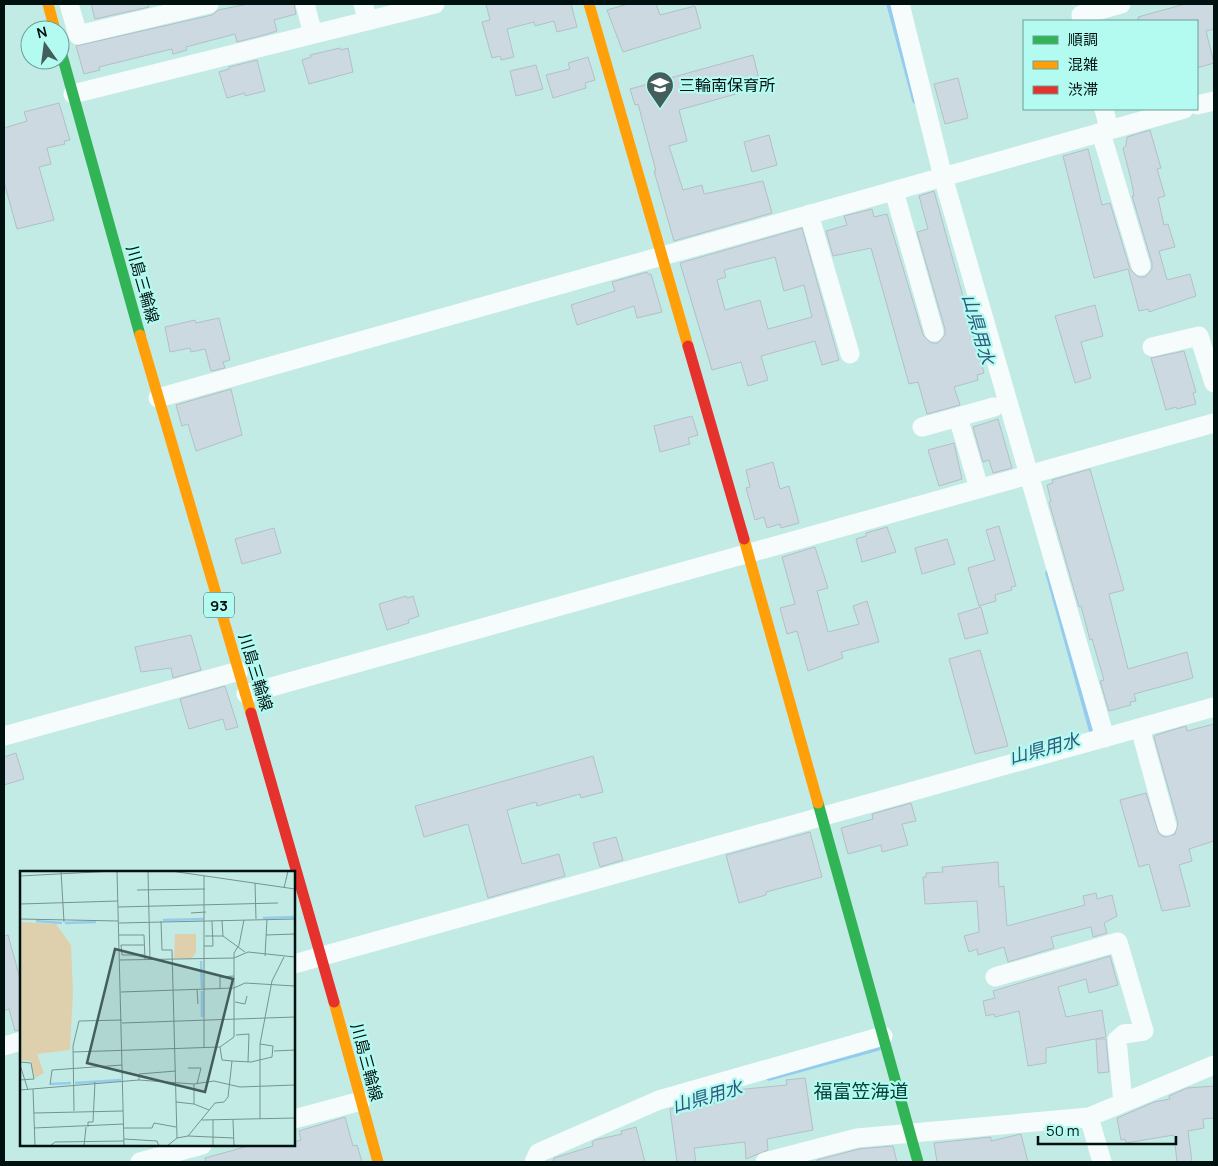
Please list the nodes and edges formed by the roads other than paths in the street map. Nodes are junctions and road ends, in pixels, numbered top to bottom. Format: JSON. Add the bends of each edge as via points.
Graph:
{"nodes":[{"id":1,"x":48,"y":4,"type":"edge"},
{"id":2,"x":69,"y":4,"type":"edge"},
{"id":3,"x":209,"y":4,"type":"edge"},
{"id":4,"x":305,"y":4,"type":"edge"},
{"id":5,"x":435,"y":4,"type":"edge"},
{"id":6,"x":589,"y":4,"type":"edge"},
{"id":7,"x":900,"y":4,"type":"edge"},
{"id":8,"x":1121,"y":4,"type":"edge"},
{"id":9,"x":366,"y":12,"type":"edge"},
{"id":10,"x":52,"y":20,"type":"edge"},
{"id":11,"x":1082,"y":20,"type":"edge"},
{"id":12,"x":313,"y":34,"type":"junction"},
{"id":13,"x":66,"y":70,"type":"edge"},
{"id":14,"x":73,"y":94,"type":"junction"},
{"id":15,"x":1214,"y":101,"type":"edge"},
{"id":16,"x":1198,"y":105,"type":"edge"},
{"id":17,"x":1104,"y":110,"type":"edge"},
{"id":18,"x":1180,"y":110,"type":"edge"},
{"id":19,"x":1105,"y":131,"type":"junction"},
{"id":20,"x":943,"y":177,"type":"junction"},
{"id":21,"x":894,"y":191,"type":"junction"},
{"id":22,"x":809,"y":214,"type":"junction"},
{"id":23,"x":664,"y":255,"type":"junction"},
{"id":24,"x":1141,"y":266,"type":"dead end"},
{"id":25,"x":934,"y":332,"type":"dead end"},
{"id":26,"x":1152,"y":347,"type":"dead end"},
{"id":27,"x":850,"y":354,"type":"dead end"},
{"id":28,"x":1214,"y":383,"type":"edge"},
{"id":29,"x":158,"y":398,"type":"junction"},
{"id":30,"x":994,"y":407,"type":"dead end"},
{"id":31,"x":958,"y":417,"type":"junction"},
{"id":32,"x":1214,"y":423,"type":"edge"},
{"id":33,"x":922,"y":427,"type":"dead end"},
{"id":34,"x":1027,"y":474,"type":"junction"},
{"id":35,"x":979,"y":488,"type":"junction"},
{"id":36,"x":749,"y":555,"type":"junction"},
{"id":37,"x":239,"y":671,"type":"junction"},
{"id":38,"x":246,"y":694,"type":"junction"},
{"id":39,"x":1214,"y":707,"type":"edge"},
{"id":40,"x":1140,"y":728,"type":"junction"},
{"id":41,"x":4,"y":736,"type":"edge"},
{"id":42,"x":1105,"y":738,"type":"junction"},
{"id":43,"x":822,"y":817,"type":"junction"},
{"id":44,"x":1167,"y":826,"type":"dead end"},
{"id":45,"x":322,"y":956,"type":"junction"},
{"id":46,"x":295,"y":964,"type":"edge"},
{"id":47,"x":995,"y":977,"type":"dead end"},
{"id":48,"x":883,"y":1036,"type":"junction"},
{"id":49,"x":20,"y":1041,"type":"edge"},
{"id":50,"x":4,"y":1046,"type":"edge"},
{"id":51,"x":1214,"y":1065,"type":"edge"},
{"id":52,"x":361,"y":1101,"type":"junction"},
{"id":53,"x":1123,"y":1103,"type":"junction"},
{"id":54,"x":1090,"y":1117,"type":"junction"},
{"id":55,"x":295,"y":1119,"type":"edge"},
{"id":56,"x":911,"y":1132,"type":"junction"},
{"id":57,"x":198,"y":1146,"type":"edge"},
{"id":58,"x":140,"y":1162,"type":"edge"},
{"id":59,"x":378,"y":1162,"type":"edge"},
{"id":60,"x":534,"y":1162,"type":"edge"},
{"id":61,"x":765,"y":1162,"type":"edge"},
{"id":62,"x":918,"y":1162,"type":"edge"},
{"id":63,"x":1102,"y":1162,"type":"edge"}],
"edges":[{"from":1,"to":10,"type":"street"},
{"from":2,"to":3,"type":"street","via":[[78,35]]},
{"from":4,"to":12,"type":"street"},
{"from":5,"to":9,"type":"street"},
{"from":6,"to":23,"type":"street"},
{"from":7,"to":20,"type":"street"},
{"from":8,"to":11,"type":"street","via":[[1081,15]]},
{"from":9,"to":12,"type":"street"},
{"from":12,"to":14,"type":"street"},
{"from":13,"to":14,"type":"street","name":"川島三輪線","number":"93"},
{"from":14,"to":29,"type":"street","name":"川島三輪線","number":"93"},
{"from":15,"to":16,"type":"street"},
{"from":17,"to":19,"type":"street"},
{"from":18,"to":19,"type":"street"},
{"from":19,"to":20,"type":"street"},
{"from":19,"to":24,"type":"street"},
{"from":20,"to":21,"type":"street"},
{"from":20,"to":34,"type":"street"},
{"from":21,"to":22,"type":"street"},
{"from":21,"to":25,"type":"street"},
{"from":22,"to":23,"type":"street"},
{"from":22,"to":27,"type":"street"},
{"from":23,"to":29,"type":"street"},
{"from":23,"to":36,"type":"street"},
{"from":26,"to":28,"type":"street","via":[[1200,336]]},
{"from":29,"to":37,"type":"street","name":"川島三輪線","number":"93"},
{"from":30,"to":31,"type":"street"},
{"from":31,"to":33,"type":"street"},
{"from":31,"to":35,"type":"street"},
{"from":32,"to":34,"type":"street"},
{"from":34,"to":35,"type":"street"},
{"from":34,"to":42,"type":"street"},
{"from":35,"to":36,"type":"street"},
{"from":36,"to":38,"type":"street"},
{"from":36,"to":43,"type":"street"},
{"from":37,"to":38,"type":"street","name":"川島三輪線","number":"93"},
{"from":37,"to":41,"type":"street"},
{"from":38,"to":45,"type":"street","name":"川島三輪線","number":"93"},
{"from":39,"to":40,"type":"street"},
{"from":40,"to":42,"type":"street"},
{"from":40,"to":44,"type":"street"},
{"from":42,"to":43,"type":"street"},
{"from":43,"to":45,"type":"street"},
{"from":43,"to":48,"type":"street"},
{"from":45,"to":46,"type":"street"},
{"from":45,"to":52,"type":"street","name":"川島三輪線","number":"93"},
{"from":47,"to":53,"type":"street","via":[[1118,942],[1144,1031],[1124,1034],[1118,1040]]},
{"from":48,"to":56,"type":"street"},
{"from":48,"to":60,"type":"street","via":[[659,1100],[538,1153]]},
{"from":49,"to":50,"type":"street"},
{"from":51,"to":53,"type":"street"},
{"from":52,"to":55,"type":"street"},
{"from":52,"to":59,"type":"street","name":"川島三輪線","number":"93"},
{"from":53,"to":54,"type":"street"},
{"from":54,"to":56,"type":"street"},
{"from":54,"to":63,"type":"street"},
{"from":56,"to":61,"type":"street","via":[[857,1138]]},
{"from":56,"to":62,"type":"street"},
{"from":57,"to":58,"type":"street"}]}
